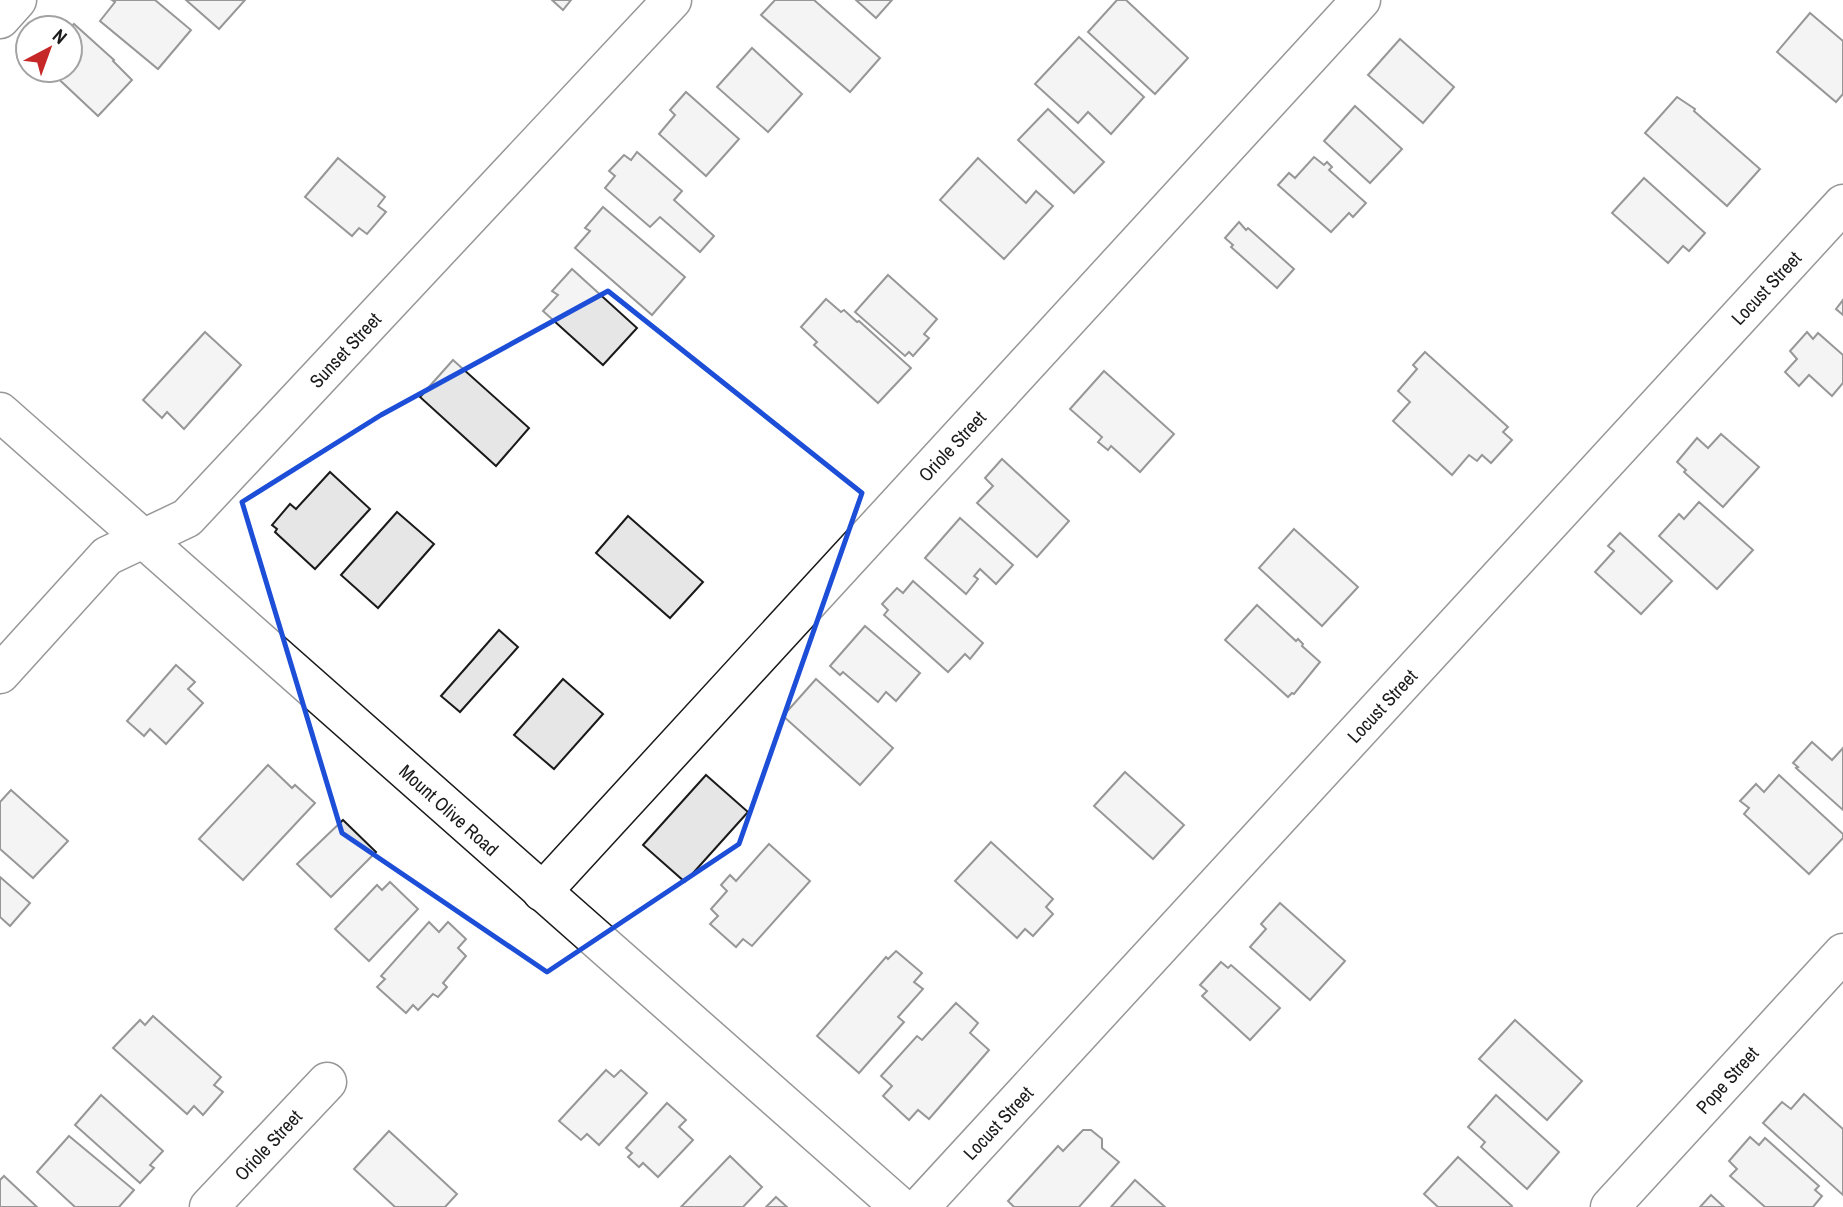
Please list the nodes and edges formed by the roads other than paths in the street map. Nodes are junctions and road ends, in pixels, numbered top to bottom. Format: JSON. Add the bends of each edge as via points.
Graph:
{"nodes":[{"id":1,"x":17,"y":0,"type":"edge"},
{"id":2,"x":672,"y":0,"type":"edge"},
{"id":3,"x":1361,"y":0,"type":"edge"},
{"id":4,"x":0,"y":19,"type":"edge"},
{"id":5,"x":1843,"y":204,"type":"edge"},
{"id":6,"x":0,"y":412,"type":"edge"},
{"id":7,"x":146,"y":539,"type":"junction"},
{"id":8,"x":0,"y":674,"type":"edge"},
{"id":9,"x":542,"y":892,"type":"junction"},
{"id":10,"x":1843,"y":953,"type":"edge"},
{"id":11,"x":327,"y":1082,"type":"dead end"},
{"id":12,"x":209,"y":1207,"type":"edge"},
{"id":13,"x":900,"y":1207,"type":"edge"},
{"id":14,"x":920,"y":1207,"type":"edge"},
{"id":15,"x":1611,"y":1207,"type":"edge"}],
"edges":[{"from":1,"to":4,"type":"street"},
{"from":2,"to":7,"type":"street","name":"Sunset Street","via":[[187,518]]},
{"from":3,"to":9,"type":"street","name":"Oriole Street"},
{"from":5,"to":14,"type":"street","name":"Locust Street"},
{"from":6,"to":7,"type":"street","name":"Mount Olive Road"},
{"from":7,"to":8,"type":"street","name":"Sunset Street","via":[[107,556]]},
{"from":7,"to":9,"type":"street","name":"Mount Olive Road"},
{"from":9,"to":13,"type":"street","name":"Mount Olive Road"},
{"from":10,"to":15,"type":"street","name":"Pope Street"},
{"from":11,"to":12,"type":"street","name":"Oriole Street"}]}
